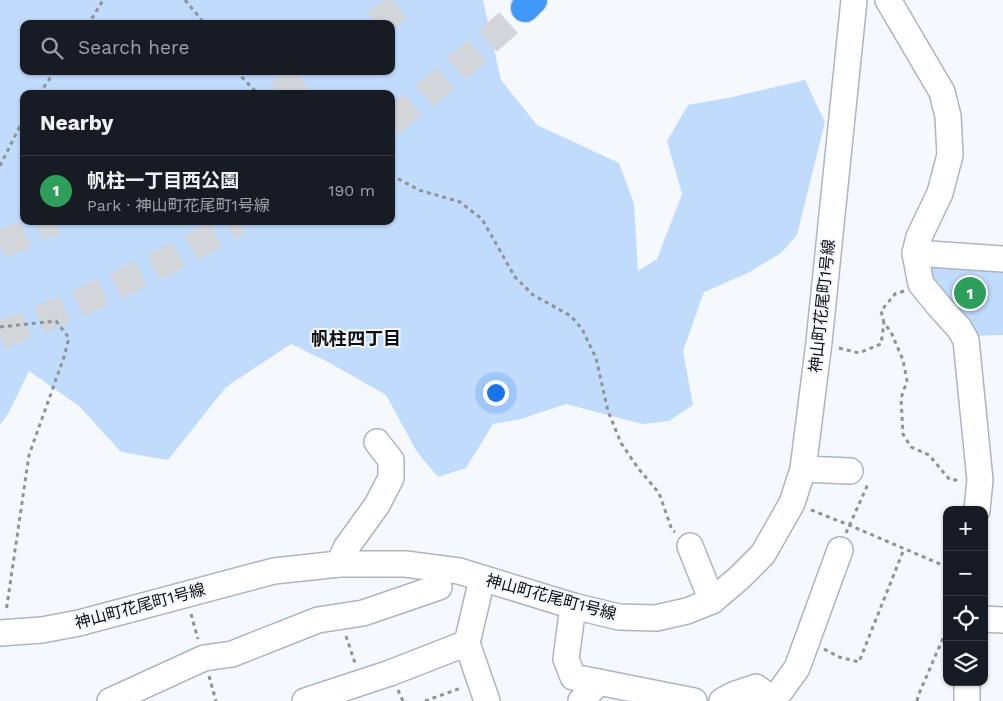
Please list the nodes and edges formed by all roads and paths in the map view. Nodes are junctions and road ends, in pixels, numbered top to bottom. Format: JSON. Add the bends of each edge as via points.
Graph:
{"nodes":[{"id":1,"x":103,"y":0,"type":"edge"},
{"id":2,"x":185,"y":0,"type":"edge"},
{"id":3,"x":854,"y":0,"type":"edge"},
{"id":4,"x":888,"y":0,"type":"edge"},
{"id":5,"x":91,"y":20,"type":"edge"},
{"id":6,"x":202,"y":20,"type":"edge"},
{"id":7,"x":52,"y":75,"type":"edge"},
{"id":8,"x":240,"y":75,"type":"edge"},
{"id":9,"x":42,"y":90,"type":"edge"},
{"id":10,"x":254,"y":90,"type":"edge"},
{"id":11,"x":20,"y":126,"type":"edge"},
{"id":12,"x":0,"y":166,"type":"edge"},
{"id":13,"x":395,"y":177,"type":"edge"},
{"id":14,"x":915,"y":253,"type":"junction"},
{"id":15,"x":1003,"y":259,"type":"edge"},
{"id":16,"x":921,"y":284,"type":"junction"},
{"id":17,"x":884,"y":323,"type":"junction"},
{"id":18,"x":0,"y":327,"type":"edge"},
{"id":19,"x":819,"y":342,"type":"junction"},
{"id":20,"x":377,"y":442,"type":"dead end"},
{"id":21,"x":802,"y":469,"type":"junction"},
{"id":22,"x":860,"y":474,"type":"joint"},
{"id":23,"x":980,"y":480,"type":"junction"},
{"id":24,"x":792,"y":502,"type":"junction"},
{"id":25,"x":977,"y":506,"type":"edge"},
{"id":26,"x":849,"y":525,"type":"junction"},
{"id":27,"x":690,"y":546,"type":"joint"},
{"id":28,"x":904,"y":549,"type":"junction"},
{"id":29,"x":840,"y":550,"type":"joint"},
{"id":30,"x":339,"y":564,"type":"junction"},
{"id":31,"x":943,"y":565,"type":"edge"},
{"id":32,"x":482,"y":578,"type":"junction"},
{"id":33,"x":439,"y":587,"type":"dead end"},
{"id":34,"x":712,"y":602,"type":"junction"},
{"id":35,"x":574,"y":606,"type":"junction"},
{"id":36,"x":988,"y":619,"type":"edge"},
{"id":37,"x":1003,"y":620,"type":"edge"},
{"id":38,"x":1,"y":633,"type":"edge"},
{"id":39,"x":943,"y":639,"type":"edge"},
{"id":40,"x":467,"y":643,"type":"junction"},
{"id":41,"x":839,"y":658,"type":"dead end"},
{"id":42,"x":599,"y":682,"type":"junction"},
{"id":43,"x":967,"y":686,"type":"edge"},
{"id":44,"x":484,"y":691,"type":"edge"},
{"id":45,"x":110,"y":701,"type":"edge"},
{"id":46,"x":304,"y":701,"type":"edge"},
{"id":47,"x":425,"y":701,"type":"edge"},
{"id":48,"x":581,"y":701,"type":"edge"},
{"id":49,"x":694,"y":701,"type":"edge"},
{"id":50,"x":722,"y":701,"type":"edge"},
{"id":51,"x":775,"y":701,"type":"edge"},
{"id":52,"x":917,"y":701,"type":"edge"},
{"id":53,"x":967,"y":701,"type":"edge"}],
"edges":[{"from":1,"to":5,"type":"path"},
{"from":2,"to":6,"type":"path"},
{"from":3,"to":19,"type":"street","name":"神山町花尾町1号線"},
{"from":4,"to":14,"type":"street","via":[[942,92],[948,116],[950,155],[940,193]]},
{"from":7,"to":9,"type":"path"},
{"from":8,"to":10,"type":"path"},
{"from":11,"to":12,"type":"path"},
{"from":13,"to":27,"type":"path","via":[[419,190],[460,202],[482,219],[515,277],[533,295],[571,316],[582,329],[596,358],[608,411],[621,443],[659,493],[672,530]]},
{"from":14,"to":15,"type":"street"},
{"from":14,"to":16,"type":"street"},
{"from":16,"to":17,"type":"path","via":[[895,294],[881,311]]},
{"from":16,"to":23,"type":"street","via":[[966,340]]},
{"from":17,"to":19,"type":"path","via":[[881,344],[859,354]]},
{"from":17,"to":23,"type":"path","via":[[903,360],[907,381],[901,398],[903,434],[911,448],[929,455],[950,480]]},
{"from":18,"to":38,"type":"path","via":[[56,321],[68,338],[29,455]]},
{"from":19,"to":21,"type":"street","name":"神山町花尾町1号線"},
{"from":20,"to":30,"type":"street","via":[[391,460],[391,478]]},
{"from":21,"to":22,"type":"street"},
{"from":21,"to":24,"type":"street","name":"神山町花尾町1号線"},
{"from":22,"to":26,"type":"path"},
{"from":23,"to":25,"type":"street"},
{"from":24,"to":26,"type":"path"},
{"from":24,"to":34,"type":"street","name":"神山町花尾町1号線","via":[[764,554]]},
{"from":26,"to":28,"type":"path"},
{"from":26,"to":29,"type":"path"},
{"from":27,"to":34,"type":"street"},
{"from":28,"to":31,"type":"path"},
{"from":28,"to":41,"type":"path","via":[[858,662]]},
{"from":29,"to":51,"type":"street","via":[[797,668]]},
{"from":30,"to":32,"type":"street","name":"神山町花尾町1号線","via":[[405,564],[459,571]]},
{"from":30,"to":38,"type":"street","name":"神山町花尾町1号線","via":[[274,571],[79,623]]},
{"from":32,"to":35,"type":"street","name":"神山町花尾町1号線"},
{"from":32,"to":40,"type":"street"},
{"from":33,"to":45,"type":"street","via":[[363,613],[318,620],[232,654],[204,658]]},
{"from":34,"to":35,"type":"street","name":"神山町花尾町1号線","via":[[656,618],[619,617]]},
{"from":35,"to":42,"type":"street","via":[[566,659],[573,677]]},
{"from":36,"to":37,"type":"street"},
{"from":39,"to":52,"type":"path"},
{"from":40,"to":44,"type":"street"},
{"from":40,"to":46,"type":"street"},
{"from":42,"to":48,"type":"street"},
{"from":42,"to":49,"type":"street"},
{"from":43,"to":53,"type":"street"},
{"from":44,"to":47,"type":"path"},
{"from":50,"to":51,"type":"street","via":[[756,687]]}]}
